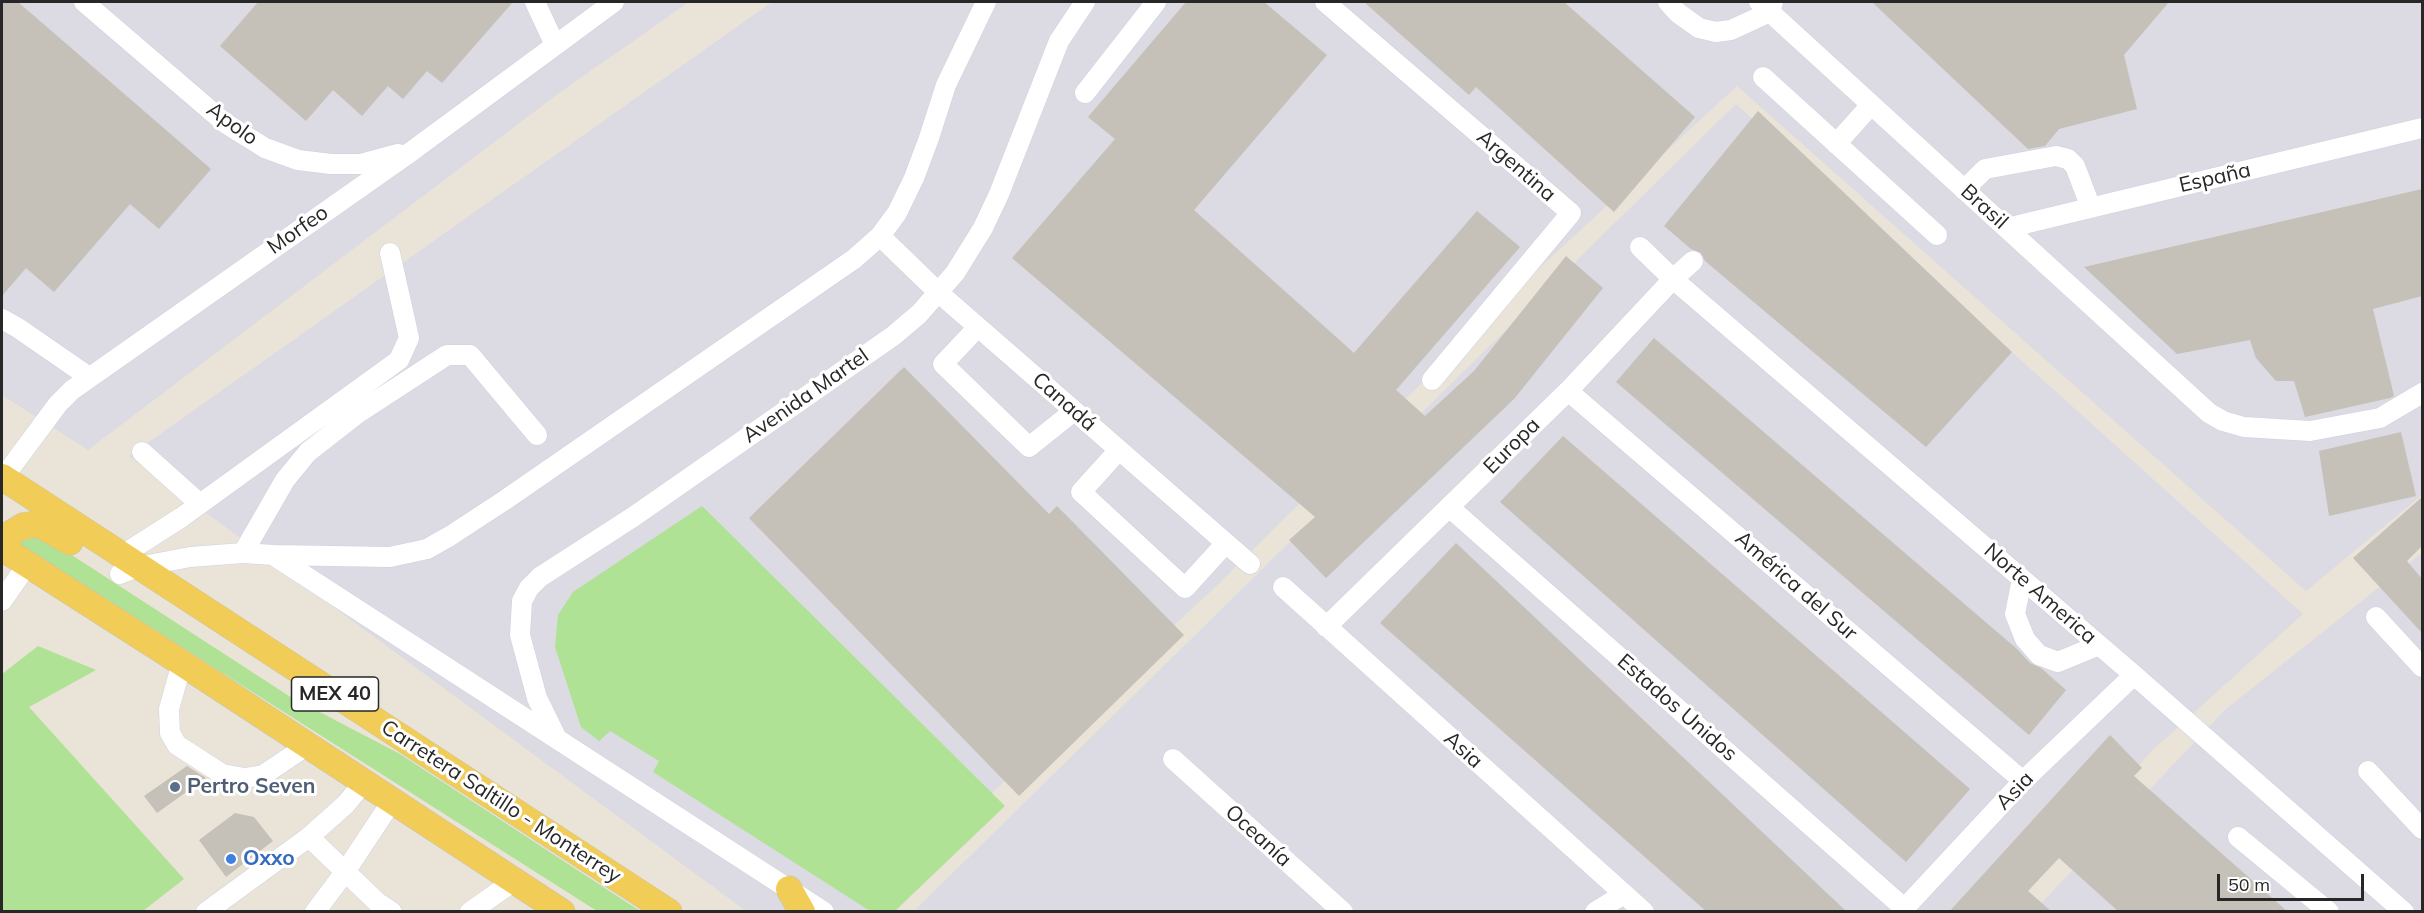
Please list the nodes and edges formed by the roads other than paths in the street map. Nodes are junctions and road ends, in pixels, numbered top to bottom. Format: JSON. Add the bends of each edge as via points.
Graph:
{"nodes":[{"id":1,"x":84,"y":2,"type":"edge"},
{"id":2,"x":535,"y":2,"type":"edge"},
{"id":3,"x":614,"y":2,"type":"edge"},
{"id":4,"x":986,"y":2,"type":"edge"},
{"id":5,"x":1084,"y":2,"type":"edge"},
{"id":6,"x":1156,"y":2,"type":"edge"},
{"id":7,"x":1325,"y":2,"type":"edge"},
{"id":8,"x":1668,"y":2,"type":"edge"},
{"id":9,"x":1768,"y":5,"type":"edge"},
{"id":10,"x":555,"y":45,"type":"junction"},
{"id":11,"x":1763,"y":77,"type":"dead end"},
{"id":12,"x":1085,"y":93,"type":"dead end"},
{"id":13,"x":1871,"y":105,"type":"junction"},
{"id":14,"x":2422,"y":128,"type":"edge"},
{"id":15,"x":1836,"y":144,"type":"junction"},
{"id":16,"x":412,"y":151,"type":"junction"},
{"id":17,"x":1964,"y":190,"type":"junction"},
{"id":18,"x":2091,"y":208,"type":"junction"},
{"id":19,"x":2007,"y":228,"type":"junction"},
{"id":20,"x":1936,"y":235,"type":"dead end"},
{"id":21,"x":880,"y":236,"type":"junction"},
{"id":22,"x":1640,"y":247,"type":"dead end"},
{"id":23,"x":390,"y":253,"type":"dead end"},
{"id":24,"x":1693,"y":261,"type":"dead end"},
{"id":25,"x":1673,"y":279,"type":"junction"},
{"id":26,"x":939,"y":293,"type":"junction"},
{"id":27,"x":2,"y":319,"type":"edge"},
{"id":28,"x":978,"y":327,"type":"junction"},
{"id":29,"x":89,"y":377,"type":"junction"},
{"id":30,"x":1432,"y":380,"type":"dead end"},
{"id":31,"x":1568,"y":391,"type":"junction"},
{"id":32,"x":2422,"y":393,"type":"edge"},
{"id":33,"x":1074,"y":411,"type":"junction"},
{"id":34,"x":537,"y":435,"type":"dead end"},
{"id":35,"x":1119,"y":450,"type":"junction"},
{"id":36,"x":142,"y":452,"type":"dead end"},
{"id":37,"x":2,"y":478,"type":"edge"},
{"id":38,"x":200,"y":504,"type":"junction"},
{"id":39,"x":1449,"y":507,"type":"junction"},
{"id":40,"x":2,"y":539,"type":"edge"},
{"id":41,"x":1226,"y":543,"type":"junction"},
{"id":42,"x":2,"y":548,"type":"edge"},
{"id":43,"x":243,"y":553,"type":"junction"},
{"id":44,"x":273,"y":555,"type":"junction"},
{"id":45,"x":1250,"y":564,"type":"dead end"},
{"id":46,"x":27,"y":565,"type":"junction"},
{"id":47,"x":127,"y":566,"type":"junction"},
{"id":48,"x":2022,"y":579,"type":"junction"},
{"id":49,"x":1283,"y":587,"type":"dead end"},
{"id":50,"x":2,"y":601,"type":"edge"},
{"id":51,"x":2376,"y":617,"type":"dead end"},
{"id":52,"x":1326,"y":627,"type":"junction"},
{"id":53,"x":2099,"y":645,"type":"junction"},
{"id":54,"x":182,"y":663,"type":"junction"},
{"id":55,"x":2422,"y":667,"type":"edge"},
{"id":56,"x":2134,"y":675,"type":"junction"},
{"id":57,"x":557,"y":739,"type":"junction"},
{"id":58,"x":308,"y":745,"type":"junction"},
{"id":59,"x":1173,"y":759,"type":"dead end"},
{"id":60,"x":2368,"y":771,"type":"dead end"},
{"id":61,"x":364,"y":782,"type":"junction"},
{"id":62,"x":2023,"y":782,"type":"junction"},
{"id":63,"x":392,"y":801,"type":"junction"},
{"id":64,"x":2422,"y":829,"type":"edge"},
{"id":65,"x":309,"y":837,"type":"junction"},
{"id":66,"x":2238,"y":837,"type":"dead end"},
{"id":67,"x":345,"y":872,"type":"junction"},
{"id":68,"x":513,"y":881,"type":"junction"},
{"id":69,"x":789,"y":889,"type":"junction"},
{"id":70,"x":1624,"y":894,"type":"junction"},
{"id":71,"x":1902,"y":910,"type":"edge"},
{"id":72,"x":206,"y":912,"type":"edge"},
{"id":73,"x":315,"y":912,"type":"edge"},
{"id":74,"x":392,"y":912,"type":"edge"},
{"id":75,"x":470,"y":912,"type":"edge"},
{"id":76,"x":562,"y":912,"type":"edge"},
{"id":77,"x":669,"y":912,"type":"edge"},
{"id":78,"x":802,"y":912,"type":"edge"},
{"id":79,"x":824,"y":912,"type":"edge"},
{"id":80,"x":1343,"y":912,"type":"edge"},
{"id":81,"x":1595,"y":912,"type":"edge"},
{"id":82,"x":1644,"y":912,"type":"edge"},
{"id":83,"x":2329,"y":912,"type":"edge"},
{"id":84,"x":2404,"y":912,"type":"edge"}],
"edges":[{"from":1,"to":16,"type":"street","name":"Apolo","via":[[225,123],[265,148],[298,160],[330,164],[362,164]]},
{"from":2,"to":10,"type":"street"},
{"from":3,"to":10,"type":"street","name":"Morfeo"},
{"from":4,"to":21,"type":"street","via":[[946,85],[914,178],[897,213]]},
{"from":5,"to":26,"type":"street","name":"Avenida Martel","via":[[1059,41],[983,228]]},
{"from":6,"to":12,"type":"street"},
{"from":7,"to":30,"type":"street","name":"Argentina","via":[[1570,213]]},
{"from":8,"to":9,"type":"street","via":[[1699,28],[1716,32],[1731,30]]},
{"from":9,"to":13,"type":"street","name":"Brasil"},
{"from":10,"to":16,"type":"street","name":"Morfeo"},
{"from":11,"to":15,"type":"street"},
{"from":13,"to":15,"type":"street"},
{"from":13,"to":17,"type":"street","name":"Brasil"},
{"from":14,"to":18,"type":"street","name":"España"},
{"from":15,"to":20,"type":"street"},
{"from":16,"to":29,"type":"street","name":"Morfeo"},
{"from":17,"to":18,"type":"street","via":[[1985,169],[2056,156],[2075,166]]},
{"from":17,"to":19,"type":"street","name":"Brasil"},
{"from":18,"to":19,"type":"street","name":"España"},
{"from":19,"to":32,"type":"street","name":"Brasil","via":[[2209,413],[2223,421],[2244,427],[2310,431],[2380,418]]},
{"from":21,"to":26,"type":"street","name":"Canadá"},
{"from":21,"to":44,"type":"street","via":[[854,259],[427,549],[390,557]]},
{"from":22,"to":25,"type":"street"},
{"from":23,"to":38,"type":"street","via":[[409,338],[399,360]]},
{"from":24,"to":25,"type":"street","name":"Europa"},
{"from":25,"to":31,"type":"street","name":"Europa"},
{"from":25,"to":48,"type":"street","name":"Norte America"},
{"from":26,"to":28,"type":"street","name":"Canadá"},
{"from":26,"to":57,"type":"street","name":"Avenida Martel","via":[[893,336],[529,588],[522,601],[520,635],[537,698]]},
{"from":27,"to":29,"type":"street"},
{"from":28,"to":33,"type":"street","name":"Canadá"},
{"from":28,"to":33,"type":"street","via":[[943,364],[1029,447]]},
{"from":29,"to":37,"type":"street","name":"Morfeo","via":[[58,404]]},
{"from":31,"to":39,"type":"street","name":"Europa"},
{"from":31,"to":62,"type":"street","name":"América del Sur"},
{"from":33,"to":35,"type":"street","name":"Canadá"},
{"from":34,"to":43,"type":"street","via":[[470,355],[447,354],[358,413],[308,452],[285,480]]},
{"from":35,"to":41,"type":"street","name":"Canadá"},
{"from":35,"to":41,"type":"street","via":[[1081,492],[1185,588]]},
{"from":36,"to":38,"type":"street"},
{"from":37,"to":47,"type":"main road"},
{"from":38,"to":47,"type":"street"},
{"from":39,"to":52,"type":"street","name":"Europa"},
{"from":39,"to":71,"type":"street","name":"Estados Unidos"},
{"from":40,"to":47,"type":"main road","via":[[23,526],[38,524]]},
{"from":41,"to":45,"type":"street","name":"Canadá"},
{"from":42,"to":46,"type":"main road","number":"MEX 40"},
{"from":43,"to":44,"type":"street"},
{"from":43,"to":47,"type":"street"},
{"from":44,"to":57,"type":"street"},
{"from":46,"to":50,"type":"street"},
{"from":46,"to":54,"type":"main road","number":"MEX 40"},
{"from":47,"to":77,"type":"main road","name":"Carretera Saltillo - Monterrey","via":[[330,710],[379,736],[430,756]]},
{"from":48,"to":53,"type":"street","name":"Norte America"},
{"from":48,"to":53,"type":"street","via":[[2016,614],[2025,639],[2039,655],[2058,662]]},
{"from":49,"to":52,"type":"street","name":"Asia"},
{"from":51,"to":55,"type":"street"},
{"from":52,"to":70,"type":"street","name":"Asia"},
{"from":53,"to":56,"type":"street","name":"Norte America"},
{"from":54,"to":58,"type":"main road","number":"MEX 40"},
{"from":54,"to":58,"type":"street","via":[[169,709],[170,733],[177,745],[204,763],[222,774],[245,778],[263,775]]},
{"from":56,"to":62,"type":"street","name":"Asia"},
{"from":56,"to":84,"type":"street","name":"Norte America"},
{"from":57,"to":69,"type":"street"},
{"from":58,"to":61,"type":"main road","number":"MEX 40"},
{"from":59,"to":80,"type":"street","name":"Oceanía"},
{"from":60,"to":64,"type":"street"},
{"from":61,"to":63,"type":"main road","number":"MEX 40"},
{"from":61,"to":65,"type":"street"},
{"from":62,"to":71,"type":"street","name":"Asia"},
{"from":63,"to":67,"type":"street"},
{"from":63,"to":68,"type":"main road","number":"MEX 40"},
{"from":65,"to":67,"type":"street"},
{"from":65,"to":72,"type":"street"},
{"from":66,"to":83,"type":"street"},
{"from":67,"to":73,"type":"street"},
{"from":67,"to":74,"type":"street"},
{"from":68,"to":75,"type":"street"},
{"from":68,"to":76,"type":"main road","number":"MEX 40"},
{"from":69,"to":78,"type":"main road"},
{"from":69,"to":79,"type":"street"},
{"from":70,"to":81,"type":"street"},
{"from":70,"to":82,"type":"street","name":"Asia"}]}
